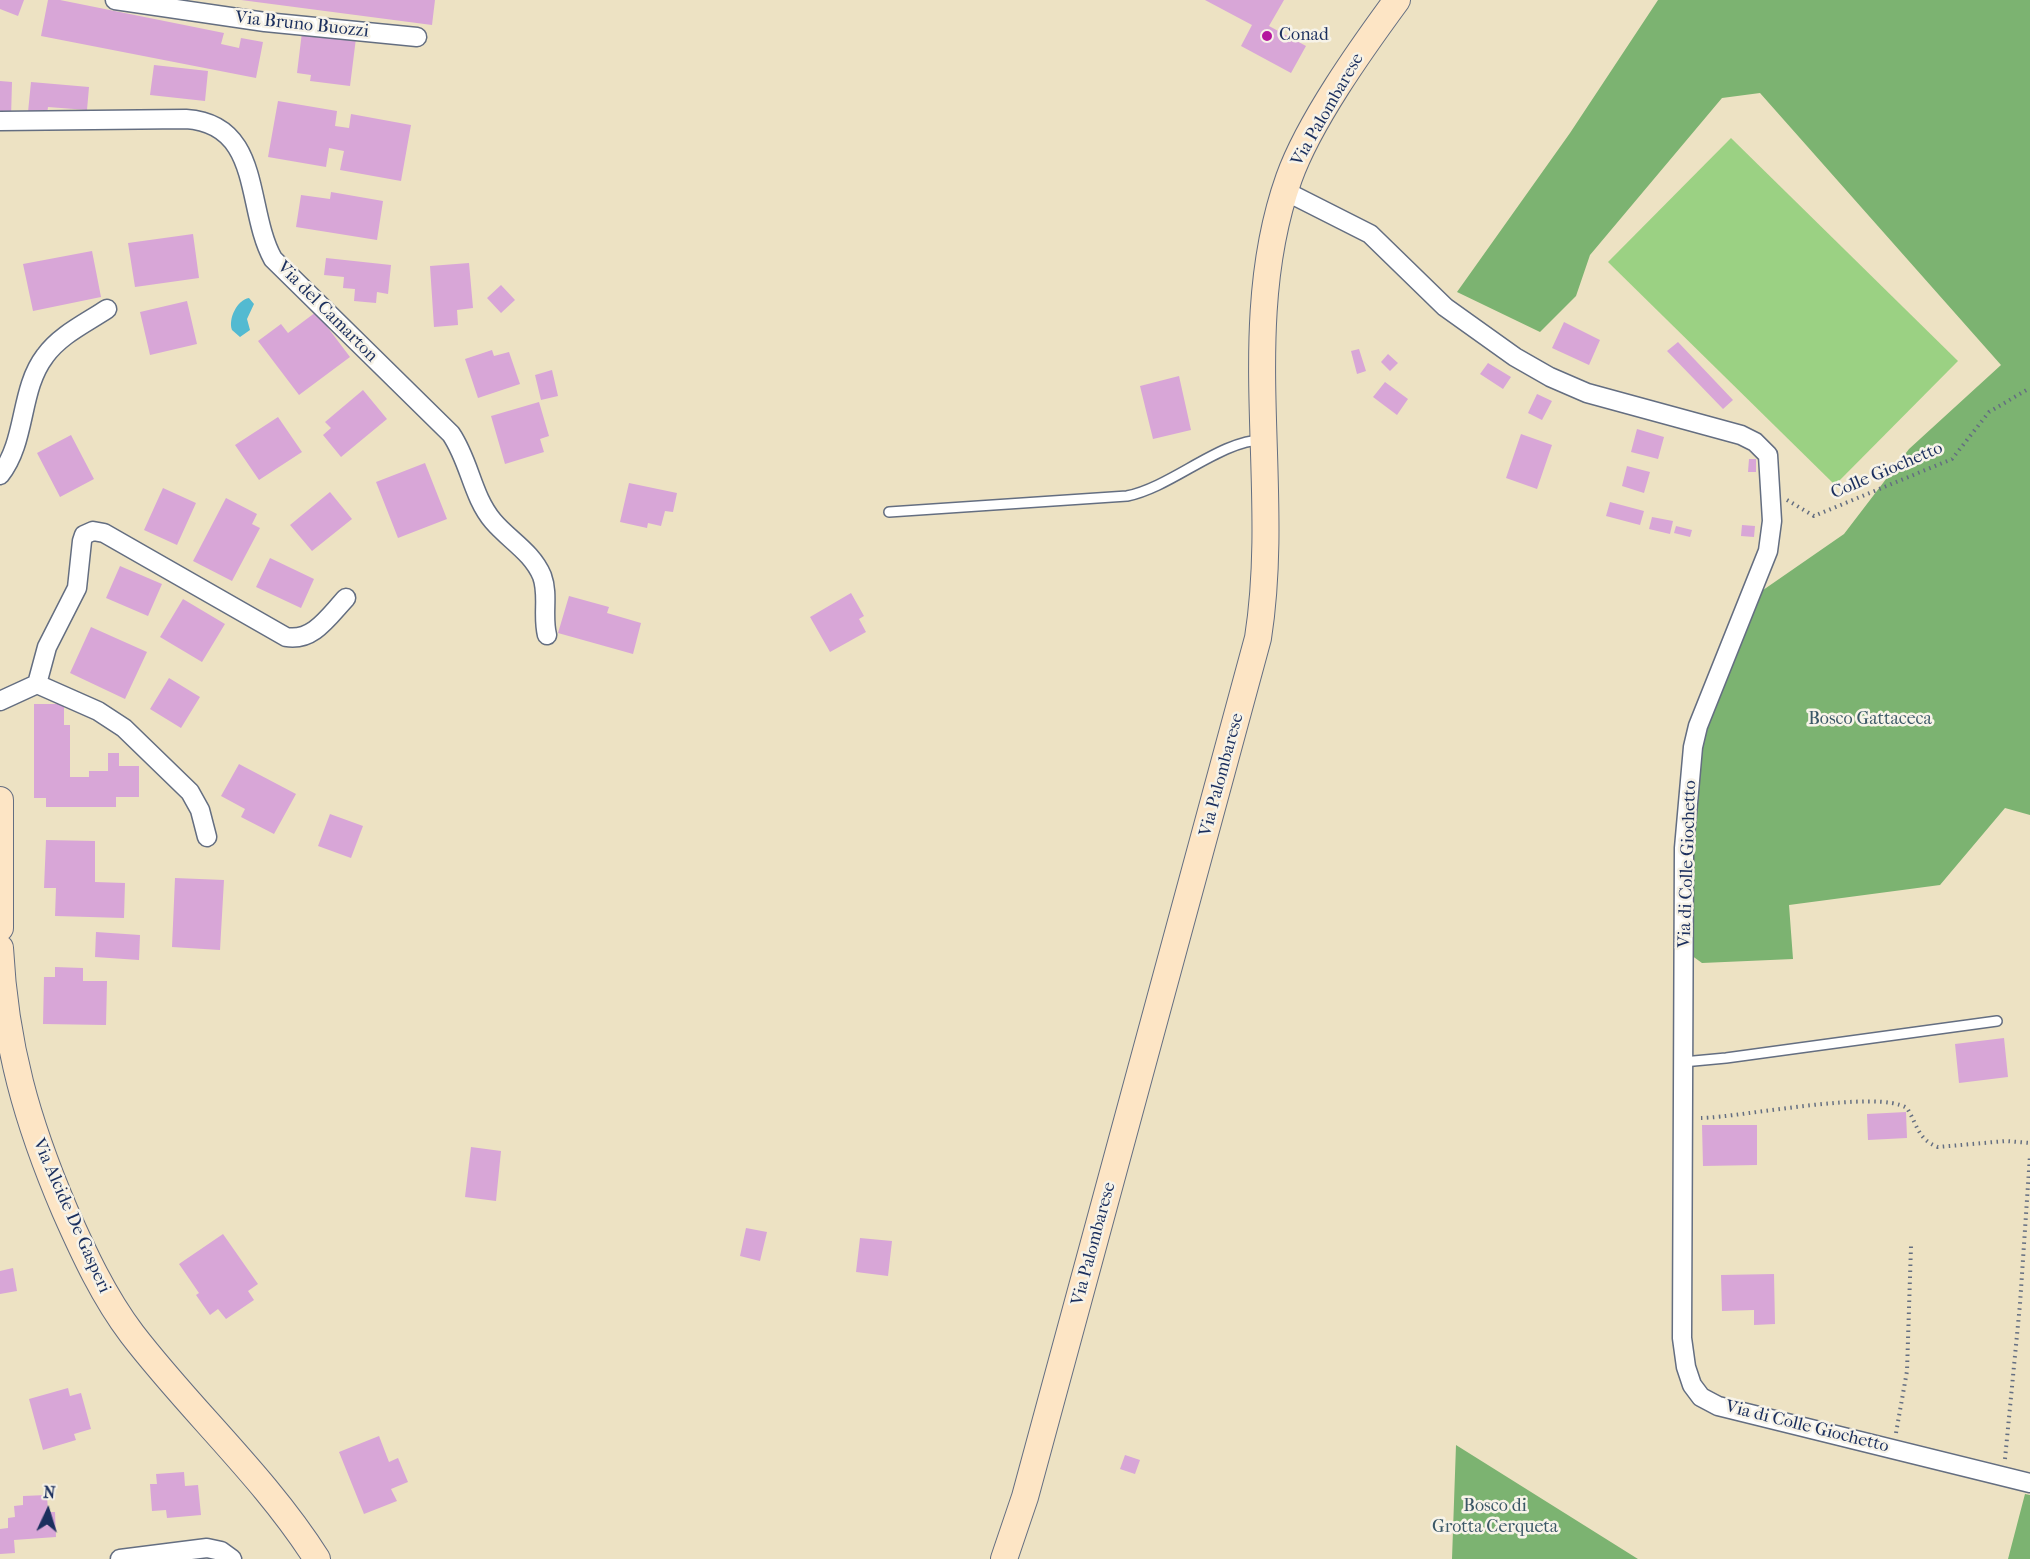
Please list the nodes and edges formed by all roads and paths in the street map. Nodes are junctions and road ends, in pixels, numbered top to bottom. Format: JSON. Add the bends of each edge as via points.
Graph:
{"nodes":[{"id":1,"x":115,"y":0,"type":"edge"},
{"id":2,"x":1397,"y":0,"type":"edge"},
{"id":3,"x":137,"y":2,"type":"edge"},
{"id":4,"x":417,"y":37,"type":"dead end"},
{"id":5,"x":0,"y":121,"type":"edge"},
{"id":6,"x":1285,"y":191,"type":"junction"},
{"id":7,"x":107,"y":309,"type":"dead end"},
{"id":8,"x":2030,"y":388,"type":"edge"},
{"id":9,"x":1265,"y":440,"type":"junction"},
{"id":10,"x":0,"y":475,"type":"edge"},
{"id":11,"x":1771,"y":490,"type":"junction"},
{"id":12,"x":888,"y":512,"type":"dead end"},
{"id":13,"x":346,"y":598,"type":"dead end"},
{"id":14,"x":547,"y":635,"type":"dead end"},
{"id":15,"x":37,"y":684,"type":"junction"},
{"id":16,"x":0,"y":701,"type":"edge"},
{"id":17,"x":0,"y":800,"type":"edge"},
{"id":18,"x":207,"y":837,"type":"dead end"},
{"id":19,"x":0,"y":928,"type":"edge"},
{"id":20,"x":0,"y":948,"type":"edge"},
{"id":21,"x":1997,"y":1021,"type":"dead end"},
{"id":22,"x":1683,"y":1062,"type":"junction"},
{"id":23,"x":1682,"y":1119,"type":"junction"},
{"id":24,"x":2030,"y":1143,"type":"edge"},
{"id":25,"x":2030,"y":1155,"type":"edge"},
{"id":26,"x":1911,"y":1246,"type":"dead end"},
{"id":27,"x":1889,"y":1447,"type":"junction"},
{"id":28,"x":2003,"y":1476,"type":"junction"},
{"id":29,"x":2030,"y":1483,"type":"edge"},
{"id":30,"x":120,"y":1559,"type":"edge"},
{"id":31,"x":232,"y":1559,"type":"edge"},
{"id":32,"x":317,"y":1559,"type":"edge"},
{"id":33,"x":1004,"y":1559,"type":"edge"}],
"edges":[{"from":1,"to":3,"type":"street","name":"Via Bruno Buozzi"},
{"from":2,"to":6,"type":"main road","name":"Via Palombarese","via":[[1311,131]]},
{"from":3,"to":4,"type":"street","name":"Via Bruno Buozzi","via":[[265,22]]},
{"from":5,"to":14,"type":"street","name":"Via del Camarton","via":[[186,118],[211,123],[224,131],[244,160],[259,226],[273,259],[451,434],[485,510],[535,564],[544,583]]},
{"from":6,"to":9,"type":"main road","name":"Via Palombarese","via":[[1264,288]]},
{"from":6,"to":11,"type":"street","name":"Via di Colle Giochetto","via":[[1370,234],[1445,307],[1550,377],[1587,393],[1755,442],[1769,458]]},
{"from":7,"to":10,"type":"street","via":[[56,343],[40,363],[12,455]]},
{"from":8,"to":11,"type":"path","name":"Colle Giochetto","via":[[1989,412],[1952,459],[1814,516]]},
{"from":9,"to":12,"type":"lane","via":[[1239,444],[1158,486],[1134,494]]},
{"from":9,"to":33,"type":"main road","name":"Via Palombarese","via":[[1266,564],[1258,638],[1028,1486]]},
{"from":11,"to":22,"type":"street","name":"Via di Colle Giochetto","via":[[1770,541],[1765,562],[1729,645],[1693,747],[1684,848]]},
{"from":13,"to":15,"type":"street","via":[[309,635],[286,638],[104,533],[93,531],[82,541],[77,588],[47,647]]},
{"from":15,"to":16,"type":"street"},
{"from":15,"to":18,"type":"street","via":[[98,711],[124,728],[190,792]]},
{"from":17,"to":19,"type":"main road"},
{"from":20,"to":32,"type":"main road","name":"Via Alcide De Gasperi","via":[[6,1018],[28,1116],[68,1219],[100,1284],[133,1335],[280,1508]]},
{"from":21,"to":22,"type":"lane"},
{"from":22,"to":23,"type":"street","name":"Via di Colle Giochetto"},
{"from":23,"to":24,"type":"path","via":[[1883,1102],[1907,1108],[1919,1133],[1938,1147],[2006,1141]]},
{"from":23,"to":27,"type":"street","name":"Via di Colle Giochetto","via":[[1683,1348],[1696,1392],[1706,1401],[1725,1408]]},
{"from":25,"to":28,"type":"path"},
{"from":26,"to":27,"type":"path","via":[[1907,1371],[1897,1430]]},
{"from":27,"to":28,"type":"street","name":"Via di Colle Giochetto"},
{"from":28,"to":29,"type":"street","name":"Via di Colle Giochetto"},
{"from":30,"to":31,"type":"street","via":[[207,1548]]}]}
